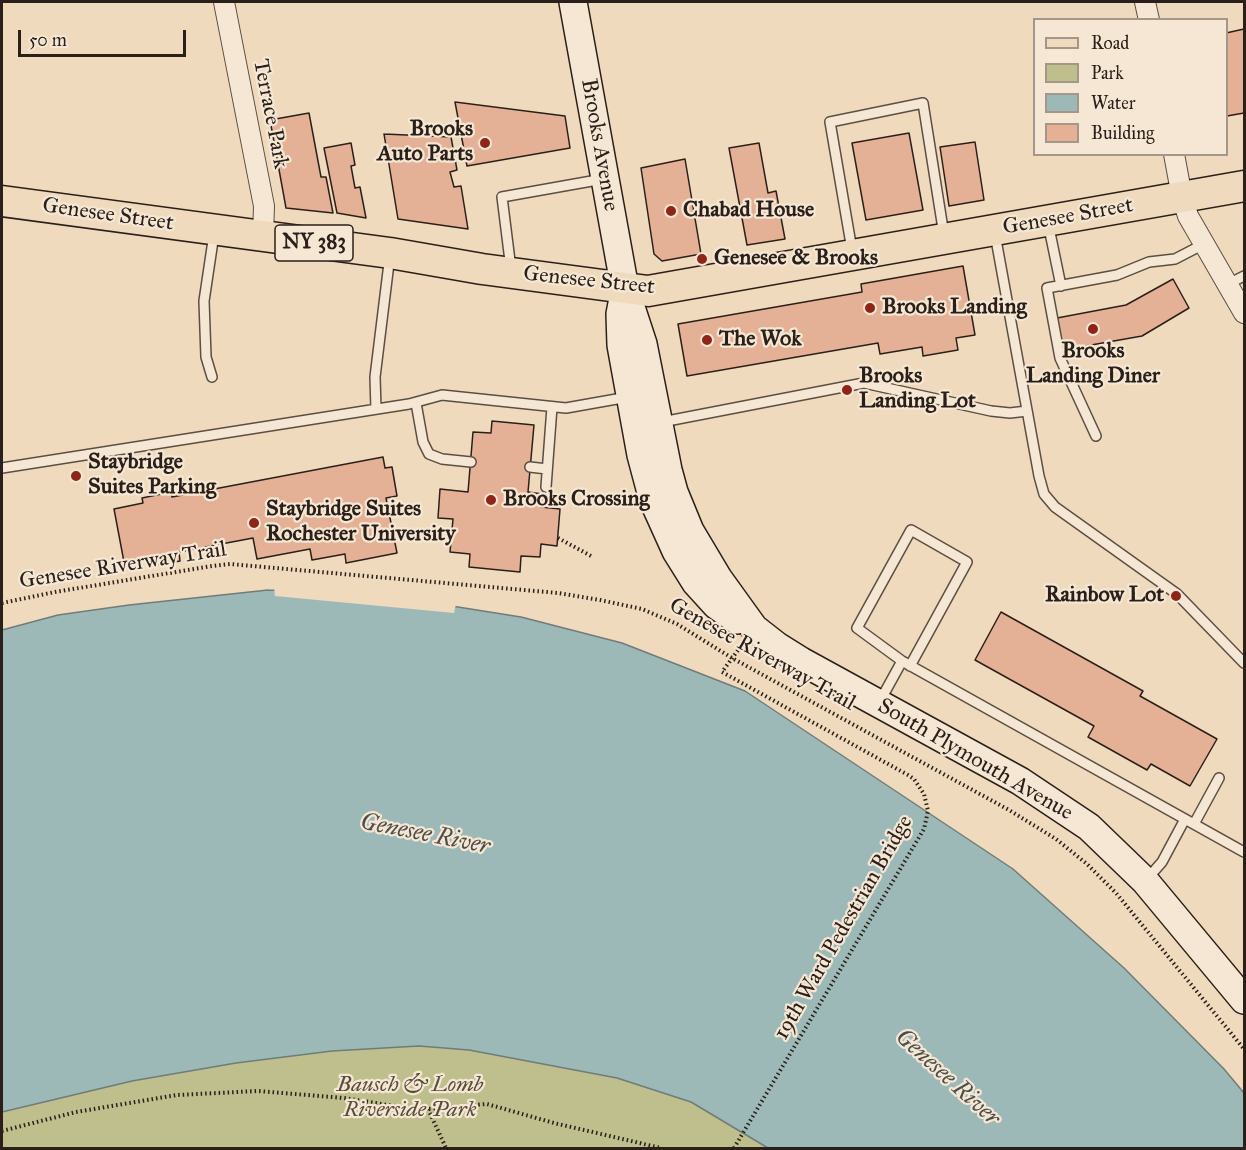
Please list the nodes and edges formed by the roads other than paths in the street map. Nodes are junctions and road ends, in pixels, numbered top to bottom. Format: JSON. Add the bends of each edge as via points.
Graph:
{"nodes":[{"id":1,"x":224,"y":2,"type":"edge"},
{"id":2,"x":573,"y":2,"type":"edge"},
{"id":3,"x":1145,"y":2,"type":"edge"},
{"id":4,"x":1149,"y":18,"type":"edge"},
{"id":5,"x":1174,"y":156,"type":"edge"},
{"id":6,"x":606,"y":178,"type":"junction"},
{"id":7,"x":1244,"y":189,"type":"edge"},
{"id":8,"x":1182,"y":197,"type":"junction"},
{"id":9,"x":2,"y":201,"type":"edge"},
{"id":10,"x":1048,"y":221,"type":"junction"},
{"id":11,"x":215,"y":230,"type":"junction"},
{"id":12,"x":995,"y":230,"type":"junction"},
{"id":13,"x":263,"y":236,"type":"junction"},
{"id":14,"x":945,"y":239,"type":"junction"},
{"id":15,"x":1204,"y":244,"type":"junction"},
{"id":16,"x":390,"y":253,"type":"junction"},
{"id":17,"x":853,"y":255,"type":"junction"},
{"id":18,"x":512,"y":273,"type":"junction"},
{"id":19,"x":1236,"y":280,"type":"edge"},
{"id":20,"x":1061,"y":286,"type":"junction"},
{"id":21,"x":625,"y":288,"type":"junction"},
{"id":22,"x":1245,"y":313,"type":"edge"},
{"id":23,"x":212,"y":377,"type":"dead end"},
{"id":24,"x":630,"y":397,"type":"junction"},
{"id":25,"x":416,"y":403,"type":"junction"},
{"id":26,"x":552,"y":407,"type":"junction"},
{"id":27,"x":376,"y":409,"type":"junction"},
{"id":28,"x":1028,"y":411,"type":"junction"},
{"id":29,"x":658,"y":423,"type":"junction"},
{"id":30,"x":1096,"y":436,"type":"dead end"},
{"id":31,"x":471,"y":462,"type":"dead end"},
{"id":32,"x":530,"y":467,"type":"dead end"},
{"id":33,"x":2,"y":468,"type":"edge"},
{"id":34,"x":547,"y":469,"type":"junction"},
{"id":35,"x":546,"y":487,"type":"dead end"},
{"id":36,"x":748,"y":636,"type":"junction"},
{"id":37,"x":1245,"y":663,"type":"edge"},
{"id":38,"x":906,"y":664,"type":"junction"},
{"id":39,"x":878,"y":703,"type":"junction"},
{"id":40,"x":1219,"y":778,"type":"dead end"},
{"id":41,"x":1189,"y":821,"type":"junction"},
{"id":42,"x":1245,"y":852,"type":"edge"},
{"id":43,"x":1145,"y":881,"type":"junction"},
{"id":44,"x":1245,"y":1000,"type":"edge"}],
"edges":[{"from":1,"to":13,"type":"street","name":"Terrace Park","via":[[264,206]]},
{"from":2,"to":6,"type":"main road","name":"Brooks Avenue"},
{"from":3,"to":4,"type":"street"},
{"from":5,"to":8,"type":"street"},
{"from":6,"to":18,"type":"lane","via":[[502,197]]},
{"from":6,"to":21,"type":"main road","name":"Brooks Avenue"},
{"from":7,"to":8,"type":"main road","name":"Genesee Street"},
{"from":8,"to":10,"type":"main road","name":"Genesee Street"},
{"from":8,"to":15,"type":"street"},
{"from":9,"to":11,"type":"main road","name":"Genesee Street","number":"NY 383"},
{"from":10,"to":12,"type":"main road","name":"Genesee Street"},
{"from":10,"to":20,"type":"lane"},
{"from":11,"to":13,"type":"main road","name":"Genesee Street","number":"NY 383"},
{"from":11,"to":23,"type":"lane","via":[[204,301],[206,357]]},
{"from":12,"to":14,"type":"main road","name":"Genesee Street"},
{"from":12,"to":28,"type":"lane"},
{"from":13,"to":16,"type":"main road","name":"Genesee Street","number":"NY 383"},
{"from":14,"to":17,"type":"main road","name":"Genesee Street"},
{"from":14,"to":17,"type":"lane","via":[[922,103],[830,122]]},
{"from":15,"to":19,"type":"street"},
{"from":15,"to":20,"type":"lane","via":[[1174,259]]},
{"from":16,"to":18,"type":"main road","name":"Genesee Street","number":"NY 383"},
{"from":16,"to":27,"type":"lane","via":[[375,377]]},
{"from":17,"to":21,"type":"main road","name":"Genesee Street","via":[[657,290]]},
{"from":18,"to":21,"type":"main road","name":"Genesee Street","number":"NY 383"},
{"from":19,"to":22,"type":"street"},
{"from":20,"to":30,"type":"lane","via":[[1047,288],[1058,350]]},
{"from":21,"to":24,"type":"main road","name":"South Plymouth Avenue","via":[[620,330]]},
{"from":21,"to":29,"type":"main road","name":"South Plymouth Avenue","via":[[644,344]]},
{"from":24,"to":26,"type":"lane","via":[[578,407]]},
{"from":24,"to":36,"type":"main road","name":"South Plymouth Avenue","via":[[648,483],[676,551],[706,595]]},
{"from":25,"to":26,"type":"lane","via":[[442,395]]},
{"from":25,"to":27,"type":"lane"},
{"from":25,"to":31,"type":"lane","via":[[429,454]]},
{"from":26,"to":34,"type":"lane"},
{"from":27,"to":33,"type":"lane"},
{"from":28,"to":29,"type":"lane","via":[[991,411],[864,383]]},
{"from":28,"to":37,"type":"lane","via":[[1041,485],[1049,502],[1177,594]]},
{"from":29,"to":36,"type":"main road","name":"South Plymouth Avenue","via":[[674,492],[690,531]]},
{"from":32,"to":34,"type":"lane"},
{"from":34,"to":35,"type":"lane"},
{"from":36,"to":39,"type":"main road","name":"South Plymouth Avenue","via":[[777,646]]},
{"from":38,"to":38,"type":"lane","via":[[857,628],[911,530],[968,562]]},
{"from":38,"to":39,"type":"lane"},
{"from":38,"to":41,"type":"lane"},
{"from":39,"to":43,"type":"main road","name":"South Plymouth Avenue","via":[[1056,803],[1089,827]]},
{"from":40,"to":41,"type":"lane"},
{"from":41,"to":42,"type":"lane"},
{"from":41,"to":43,"type":"lane"},
{"from":43,"to":44,"type":"main road","name":"South Plymouth Avenue"}]}
